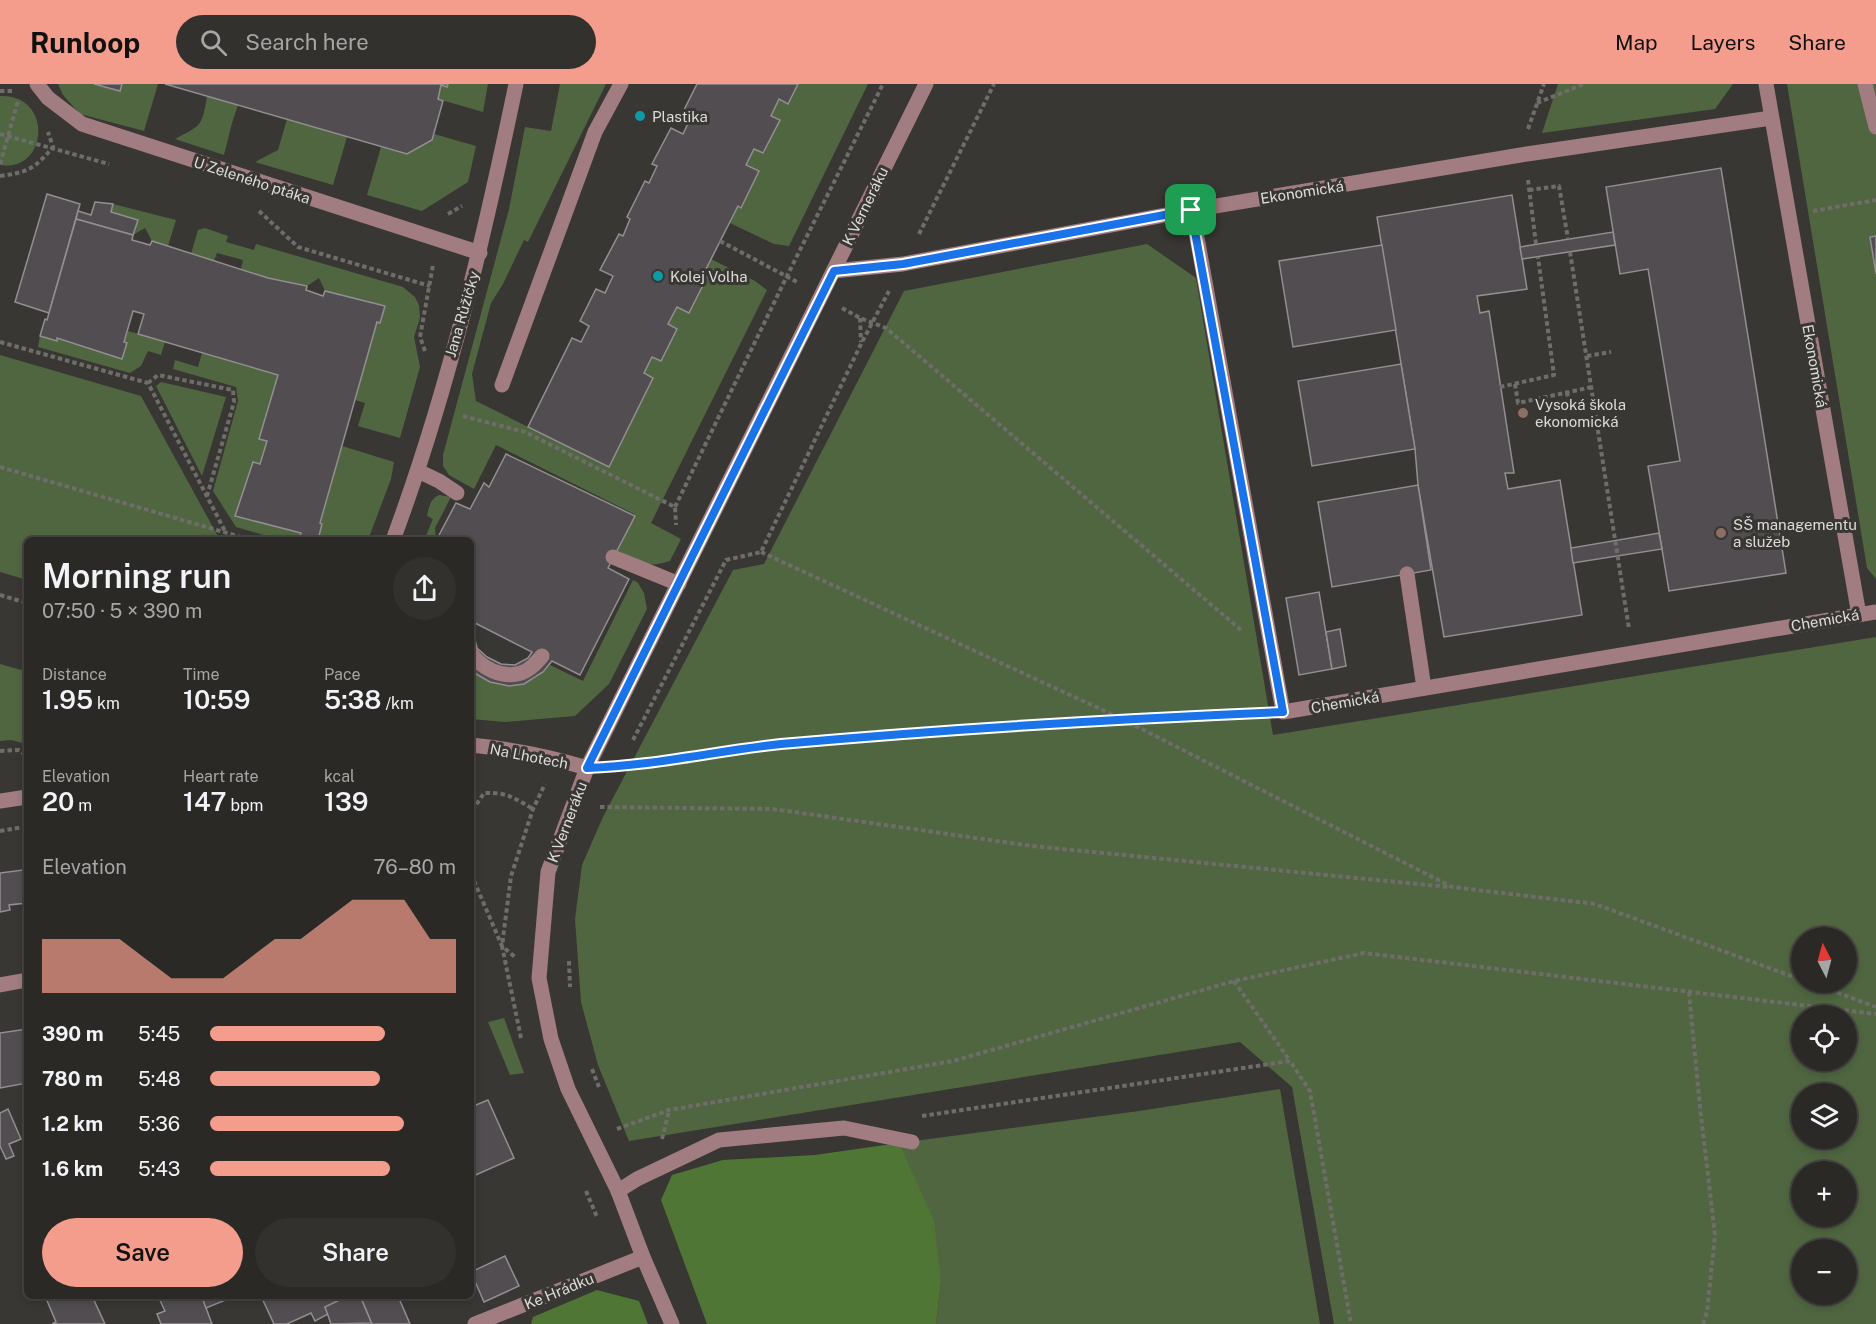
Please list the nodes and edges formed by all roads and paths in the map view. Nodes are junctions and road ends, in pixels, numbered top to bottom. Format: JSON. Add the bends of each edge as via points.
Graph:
{"nodes":[{"id":1,"x":37,"y":84,"type":"edge"},
{"id":2,"x":516,"y":84,"type":"edge"},
{"id":3,"x":621,"y":84,"type":"edge"},
{"id":4,"x":883,"y":84,"type":"edge"},
{"id":5,"x":926,"y":84,"type":"edge"},
{"id":6,"x":994,"y":84,"type":"edge"},
{"id":7,"x":1544,"y":84,"type":"edge"},
{"id":8,"x":1584,"y":84,"type":"edge"},
{"id":9,"x":1766,"y":84,"type":"edge"},
{"id":10,"x":1865,"y":84,"type":"edge"},
{"id":11,"x":0,"y":91,"type":"edge"},
{"id":12,"x":1537,"y":103,"type":"junction"},
{"id":13,"x":1771,"y":118,"type":"junction"},
{"id":14,"x":1876,"y":127,"type":"edge"},
{"id":15,"x":47,"y":129,"type":"dead end"},
{"id":16,"x":0,"y":134,"type":"edge"},
{"id":17,"x":7,"y":136,"type":"junction"},
{"id":18,"x":53,"y":147,"type":"junction"},
{"id":19,"x":1527,"y":154,"type":"junction"},
{"id":20,"x":0,"y":164,"type":"edge"},
{"id":21,"x":120,"y":167,"type":"dead end"},
{"id":22,"x":0,"y":176,"type":"edge"},
{"id":23,"x":1529,"y":190,"type":"junction"},
{"id":24,"x":1876,"y":201,"type":"edge"},
{"id":25,"x":255,"y":207,"type":"dead end"},
{"id":26,"x":1191,"y":210,"type":"junction"},
{"id":27,"x":1788,"y":215,"type":"junction"},
{"id":28,"x":1568,"y":239,"type":"dead end"},
{"id":29,"x":720,"y":241,"type":"dead end"},
{"id":30,"x":1536,"y":244,"type":"dead end"},
{"id":31,"x":1570,"y":252,"type":"dead end"},
{"id":32,"x":480,"y":253,"type":"junction"},
{"id":33,"x":1538,"y":257,"type":"dead end"},
{"id":34,"x":903,"y":264,"type":"junction"},
{"id":35,"x":834,"y":271,"type":"junction"},
{"id":36,"x":787,"y":276,"type":"junction"},
{"id":37,"x":430,"y":286,"type":"dead end"},
{"id":38,"x":873,"y":322,"type":"junction"},
{"id":39,"x":0,"y":342,"type":"edge"},
{"id":40,"x":861,"y":344,"type":"junction"},
{"id":41,"x":1611,"y":352,"type":"dead end"},
{"id":42,"x":1587,"y":357,"type":"junction"},
{"id":43,"x":148,"y":384,"type":"junction"},
{"id":44,"x":1515,"y":384,"type":"junction"},
{"id":45,"x":502,"y":385,"type":"dead end"},
{"id":46,"x":1500,"y":387,"type":"dead end"},
{"id":47,"x":1592,"y":387,"type":"junction"},
{"id":48,"x":1567,"y":392,"type":"junction"},
{"id":49,"x":436,"y":409,"type":"junction"},
{"id":50,"x":1570,"y":412,"type":"dead end"},
{"id":51,"x":0,"y":467,"type":"edge"},
{"id":52,"x":418,"y":471,"type":"junction"},
{"id":53,"x":457,"y":493,"type":"dead end"},
{"id":54,"x":207,"y":496,"type":"junction"},
{"id":55,"x":675,"y":507,"type":"junction"},
{"id":56,"x":226,"y":533,"type":"junction"},
{"id":57,"x":240,"y":537,"type":"edge"},
{"id":58,"x":394,"y":537,"type":"edge"},
{"id":59,"x":700,"y":542,"type":"junction"},
{"id":60,"x":761,"y":552,"type":"junction"},
{"id":61,"x":613,"y":557,"type":"dead end"},
{"id":62,"x":1407,"y":574,"type":"dead end"},
{"id":63,"x":679,"y":584,"type":"junction"},
{"id":64,"x":0,"y":595,"type":"edge"},
{"id":65,"x":24,"y":602,"type":"edge"},
{"id":66,"x":1876,"y":612,"type":"edge"},
{"id":67,"x":1859,"y":615,"type":"junction"},
{"id":68,"x":1633,"y":653,"type":"junction"},
{"id":69,"x":543,"y":656,"type":"dead end"},
{"id":70,"x":1274,"y":657,"type":"junction"},
{"id":71,"x":474,"y":658,"type":"edge"},
{"id":72,"x":1424,"y":688,"type":"junction"},
{"id":73,"x":1283,"y":712,"type":"junction"},
{"id":74,"x":1122,"y":719,"type":"junction"},
{"id":75,"x":474,"y":745,"type":"edge"},
{"id":76,"x":630,"y":747,"type":"dead end"},
{"id":77,"x":0,"y":751,"type":"edge"},
{"id":78,"x":24,"y":754,"type":"edge"},
{"id":79,"x":625,"y":757,"type":"dead end"},
{"id":80,"x":619,"y":767,"type":"junction"},
{"id":81,"x":587,"y":768,"type":"junction"},
{"id":82,"x":614,"y":777,"type":"dead end"},
{"id":83,"x":24,"y":797,"type":"edge"},
{"id":84,"x":603,"y":797,"type":"dead end"},
{"id":85,"x":0,"y":801,"type":"edge"},
{"id":86,"x":474,"y":808,"type":"edge"},
{"id":87,"x":24,"y":827,"type":"edge"},
{"id":88,"x":0,"y":831,"type":"edge"},
{"id":89,"x":474,"y":881,"type":"edge"},
{"id":90,"x":1452,"y":887,"type":"junction"},
{"id":91,"x":502,"y":946,"type":"junction"},
{"id":92,"x":569,"y":954,"type":"dead end"},
{"id":93,"x":1791,"y":976,"type":"edge"},
{"id":94,"x":539,"y":978,"type":"junction"},
{"id":95,"x":24,"y":981,"type":"edge"},
{"id":96,"x":1234,"y":981,"type":"junction"},
{"id":97,"x":0,"y":985,"type":"edge"},
{"id":98,"x":1689,"y":992,"type":"junction"},
{"id":99,"x":1838,"y":993,"type":"edge"},
{"id":100,"x":572,"y":998,"type":"dead end"},
{"id":101,"x":1876,"y":1007,"type":"edge"},
{"id":102,"x":1876,"y":1014,"type":"edge"},
{"id":103,"x":588,"y":1061,"type":"dead end"},
{"id":104,"x":1290,"y":1061,"type":"junction"},
{"id":105,"x":600,"y":1089,"type":"dead end"},
{"id":106,"x":914,"y":1118,"type":"dead end"},
{"id":107,"x":612,"y":1119,"type":"dead end"},
{"id":108,"x":616,"y":1129,"type":"junction"},
{"id":109,"x":912,"y":1142,"type":"dead end"},
{"id":110,"x":637,"y":1179,"type":"junction"},
{"id":111,"x":618,"y":1191,"type":"junction"},
{"id":112,"x":643,"y":1257,"type":"junction"},
{"id":113,"x":475,"y":1324,"type":"edge"},
{"id":114,"x":672,"y":1324,"type":"edge"},
{"id":115,"x":1351,"y":1324,"type":"edge"},
{"id":116,"x":1703,"y":1324,"type":"edge"}],
"edges":[{"from":1,"to":32,"type":"street","name":"U Zeleného ptáka","via":[[48,98],[82,124]]},
{"from":2,"to":32,"type":"street","name":"Jana Růžičky"},
{"from":3,"to":45,"type":"street","via":[[595,132]]},
{"from":4,"to":36,"type":"path"},
{"from":5,"to":35,"type":"street","name":"K Verneráku"},
{"from":6,"to":34,"type":"path"},
{"from":7,"to":12,"type":"path"},
{"from":8,"to":12,"type":"path"},
{"from":9,"to":13,"type":"street","name":"Ekonomická"},
{"from":10,"to":14,"type":"street"},
{"from":11,"to":17,"type":"path","via":[[20,92]]},
{"from":12,"to":19,"type":"path","via":[[1525,140]]},
{"from":13,"to":19,"type":"street","name":"Ekonomická"},
{"from":13,"to":27,"type":"street","name":"Ekonomická"},
{"from":15,"to":18,"type":"path"},
{"from":16,"to":17,"type":"path"},
{"from":17,"to":18,"type":"path"},
{"from":17,"to":20,"type":"path"},
{"from":18,"to":21,"type":"path"},
{"from":18,"to":22,"type":"path","via":[[37,166]]},
{"from":19,"to":23,"type":"path"},
{"from":19,"to":26,"type":"street","name":"Ekonomická"},
{"from":23,"to":28,"type":"path","via":[[1559,186]]},
{"from":23,"to":30,"type":"path"},
{"from":24,"to":27,"type":"path"},
{"from":25,"to":37,"type":"path","via":[[297,247]]},
{"from":26,"to":34,"type":"street","name":"Ekonomická"},
{"from":26,"to":70,"type":"street"},
{"from":27,"to":67,"type":"street","name":"Ekonomická"},
{"from":29,"to":36,"type":"path"},
{"from":31,"to":42,"type":"path"},
{"from":32,"to":49,"type":"street","name":"Jana Růžičky"},
{"from":33,"to":44,"type":"path","via":[[1554,375]]},
{"from":34,"to":35,"type":"street","name":"Ekonomická"},
{"from":34,"to":38,"type":"path"},
{"from":35,"to":59,"type":"street","name":"K Verneráku"},
{"from":36,"to":55,"type":"path"},
{"from":38,"to":40,"type":"path"},
{"from":38,"to":40,"type":"path","via":[[860,318]]},
{"from":38,"to":70,"type":"path","via":[[886,328]]},
{"from":39,"to":43,"type":"path"},
{"from":40,"to":60,"type":"path"},
{"from":41,"to":42,"type":"path"},
{"from":42,"to":47,"type":"path"},
{"from":43,"to":54,"type":"path"},
{"from":43,"to":54,"type":"path","via":[[158,375],[233,390],[234,402]]},
{"from":44,"to":46,"type":"path"},
{"from":44,"to":48,"type":"path","via":[[1518,403]]},
{"from":47,"to":48,"type":"path"},
{"from":47,"to":68,"type":"path"},
{"from":48,"to":50,"type":"path"},
{"from":49,"to":52,"type":"street","name":"Jana Růžičky"},
{"from":49,"to":55,"type":"path","via":[[525,432]]},
{"from":51,"to":56,"type":"path"},
{"from":52,"to":53,"type":"street"},
{"from":52,"to":58,"type":"street","name":"Jana Růžičky"},
{"from":54,"to":56,"type":"path"},
{"from":55,"to":59,"type":"path","via":[[676,526]]},
{"from":56,"to":57,"type":"path"},
{"from":59,"to":63,"type":"street","name":"K Verneráku"},
{"from":60,"to":74,"type":"path"},
{"from":60,"to":76,"type":"path","via":[[726,560]]},
{"from":61,"to":63,"type":"street"},
{"from":62,"to":72,"type":"street"},
{"from":63,"to":81,"type":"street","name":"K Verneráku"},
{"from":64,"to":65,"type":"path"},
{"from":66,"to":67,"type":"street","name":"Chemická"},
{"from":67,"to":68,"type":"street","name":"Chemická"},
{"from":68,"to":72,"type":"street","name":"Chemická"},
{"from":69,"to":71,"type":"street","via":[[519,674],[500,674],[478,664]]},
{"from":70,"to":73,"type":"street"},
{"from":72,"to":73,"type":"street","name":"Chemická"},
{"from":73,"to":74,"type":"path"},
{"from":74,"to":80,"type":"path","via":[[779,745]]},
{"from":74,"to":90,"type":"path"},
{"from":75,"to":81,"type":"street","name":"Na Lhotech","via":[[511,749]]},
{"from":77,"to":78,"type":"path","via":[[19,750]]},
{"from":79,"to":80,"type":"path"},
{"from":80,"to":81,"type":"path"},
{"from":80,"to":82,"type":"path"},
{"from":81,"to":94,"type":"street","name":"K Verneráku","via":[[548,872]]},
{"from":83,"to":85,"type":"street"},
{"from":84,"to":90,"type":"path","via":[[598,807],[773,808],[1032,846]]},
{"from":86,"to":91,"type":"path","via":[[484,793],[499,792],[533,809],[512,876]]},
{"from":87,"to":88,"type":"path"},
{"from":89,"to":91,"type":"path"},
{"from":90,"to":93,"type":"path","via":[[1595,904]]},
{"from":91,"to":94,"type":"path"},
{"from":92,"to":100,"type":"path"},
{"from":94,"to":111,"type":"street","name":"K Verneráku","via":[[551,1039],[568,1089]]},
{"from":95,"to":97,"type":"street"},
{"from":96,"to":98,"type":"path","via":[[1364,953]]},
{"from":96,"to":104,"type":"path"},
{"from":96,"to":108,"type":"path","via":[[953,1060],[669,1110]]},
{"from":98,"to":102,"type":"path"},
{"from":98,"to":116,"type":"path","via":[[1716,1236]]},
{"from":99,"to":101,"type":"path"},
{"from":103,"to":105,"type":"path"},
{"from":104,"to":106,"type":"path"},
{"from":104,"to":115,"type":"path","via":[[1310,1091]]},
{"from":107,"to":108,"type":"path"},
{"from":108,"to":110,"type":"path"},
{"from":109,"to":110,"type":"street","via":[[844,1128],[718,1140]]},
{"from":110,"to":111,"type":"street"},
{"from":111,"to":112,"type":"street","name":"K Verneráku"},
{"from":112,"to":113,"type":"street","name":"Ke Hrádku"},
{"from":112,"to":114,"type":"street","name":"K Verneráku"}]}
